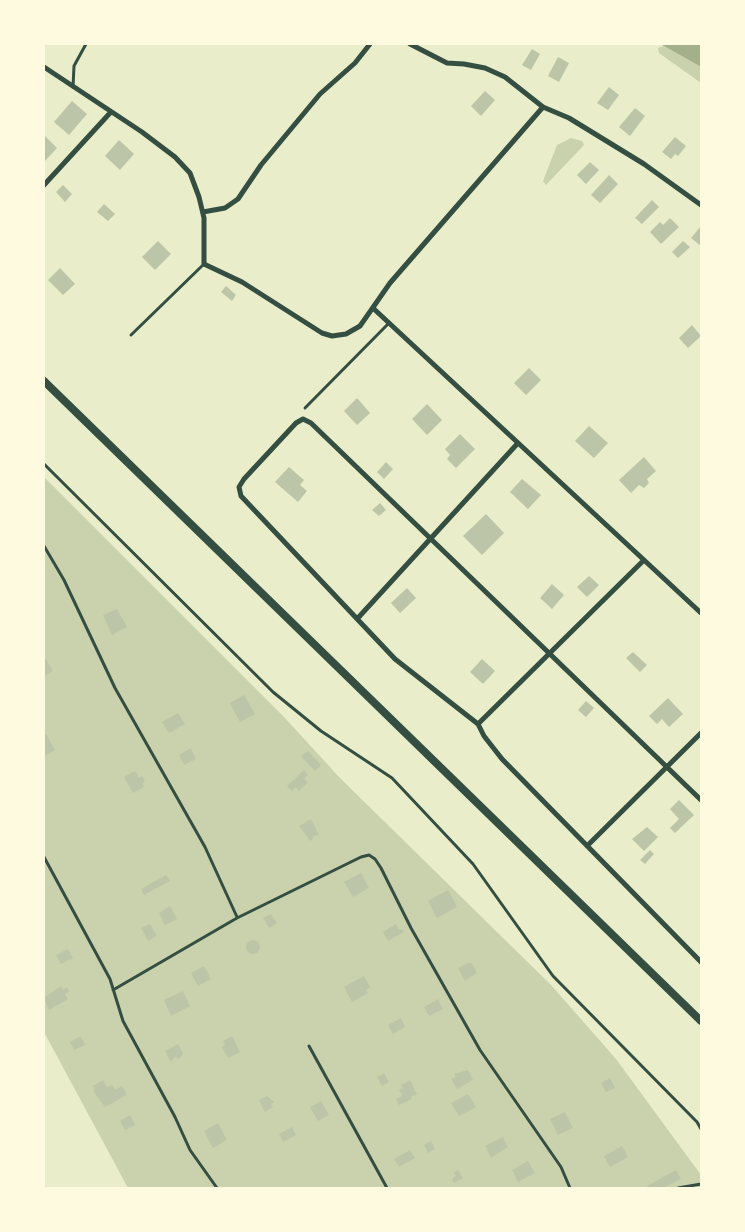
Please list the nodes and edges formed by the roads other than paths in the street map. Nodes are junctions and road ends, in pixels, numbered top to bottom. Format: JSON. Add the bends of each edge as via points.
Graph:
{"nodes":[{"id":1,"x":86,"y":44,"type":"edge"},
{"id":2,"x":370,"y":44,"type":"edge"},
{"id":3,"x":410,"y":44,"type":"edge"},
{"id":4,"x":44,"y":67,"type":"edge"},
{"id":5,"x":73,"y":88,"type":"junction"},
{"id":6,"x":543,"y":107,"type":"junction"},
{"id":7,"x":110,"y":113,"type":"junction"},
{"id":8,"x":44,"y":185,"type":"edge"},
{"id":9,"x":701,"y":205,"type":"edge"},
{"id":10,"x":203,"y":212,"type":"junction"},
{"id":11,"x":204,"y":264,"type":"junction"},
{"id":12,"x":374,"y":309,"type":"junction"},
{"id":13,"x":389,"y":323,"type":"junction"},
{"id":14,"x":132,"y":335,"type":"dead end"},
{"id":15,"x":44,"y":381,"type":"edge"},
{"id":16,"x":304,"y":408,"type":"dead end"},
{"id":17,"x":518,"y":443,"type":"junction"},
{"id":18,"x":44,"y":464,"type":"edge"},
{"id":19,"x":431,"y":538,"type":"junction"},
{"id":20,"x":44,"y":546,"type":"edge"},
{"id":21,"x":644,"y":560,"type":"junction"},
{"id":22,"x":701,"y":613,"type":"edge"},
{"id":23,"x":357,"y":619,"type":"junction"},
{"id":24,"x":549,"y":651,"type":"junction"},
{"id":25,"x":478,"y":724,"type":"junction"},
{"id":26,"x":701,"y":733,"type":"edge"},
{"id":27,"x":667,"y":766,"type":"junction"},
{"id":28,"x":701,"y":800,"type":"edge"},
{"id":29,"x":587,"y":846,"type":"junction"},
{"id":30,"x":44,"y":857,"type":"edge"},
{"id":31,"x":237,"y":918,"type":"junction"},
{"id":32,"x":701,"y":962,"type":"edge"},
{"id":33,"x":113,"y":990,"type":"junction"},
{"id":34,"x":701,"y":1021,"type":"edge"},
{"id":35,"x":309,"y":1046,"type":"dead end"},
{"id":36,"x":701,"y":1130,"type":"edge"},
{"id":37,"x":701,"y":1184,"type":"edge"},
{"id":38,"x":217,"y":1188,"type":"edge"},
{"id":39,"x":387,"y":1188,"type":"edge"},
{"id":40,"x":570,"y":1188,"type":"edge"},
{"id":41,"x":678,"y":1188,"type":"edge"}],
"edges":[{"from":1,"to":5,"type":"lane","via":[[74,66]]},
{"from":2,"to":10,"type":"street","via":[[314,102],[261,165],[238,199],[225,208]]},
{"from":3,"to":6,"type":"street","via":[[447,63],[485,68],[505,77]]},
{"from":4,"to":5,"type":"street"},
{"from":5,"to":7,"type":"street"},
{"from":6,"to":9,"type":"street","via":[[569,118],[636,158]]},
{"from":6,"to":12,"type":"street","via":[[390,283]]},
{"from":7,"to":8,"type":"street"},
{"from":7,"to":10,"type":"street","via":[[175,157],[190,173]]},
{"from":10,"to":11,"type":"street"},
{"from":11,"to":12,"type":"street","via":[[242,282],[322,333],[332,336],[346,334],[360,326]]},
{"from":11,"to":14,"type":"lane"},
{"from":12,"to":13,"type":"street"},
{"from":13,"to":16,"type":"lane"},
{"from":13,"to":17,"type":"street"},
{"from":15,"to":34,"type":"street"},
{"from":17,"to":19,"type":"street"},
{"from":17,"to":21,"type":"street"},
{"from":18,"to":36,"type":"lane","via":[[273,692],[321,731],[392,778],[473,864],[553,976]]},
{"from":19,"to":23,"type":"street"},
{"from":19,"to":23,"type":"street","via":[[312,423],[302,419],[244,479],[239,488],[241,496]]},
{"from":19,"to":24,"type":"street"},
{"from":20,"to":31,"type":"lane","via":[[64,580],[115,688],[205,847]]},
{"from":21,"to":22,"type":"street"},
{"from":21,"to":24,"type":"street"},
{"from":23,"to":25,"type":"street","via":[[396,659]]},
{"from":24,"to":25,"type":"street"},
{"from":24,"to":27,"type":"street"},
{"from":25,"to":29,"type":"street","via":[[502,759]]},
{"from":26,"to":27,"type":"street"},
{"from":27,"to":28,"type":"street"},
{"from":27,"to":29,"type":"street"},
{"from":29,"to":32,"type":"street"},
{"from":30,"to":33,"type":"lane"},
{"from":31,"to":33,"type":"lane"},
{"from":31,"to":40,"type":"lane","via":[[361,857],[369,855],[376,859],[450,1000],[480,1050],[561,1167]]},
{"from":33,"to":38,"type":"lane","via":[[123,1021],[190,1150]]},
{"from":35,"to":39,"type":"lane"},
{"from":37,"to":41,"type":"lane"}]}
